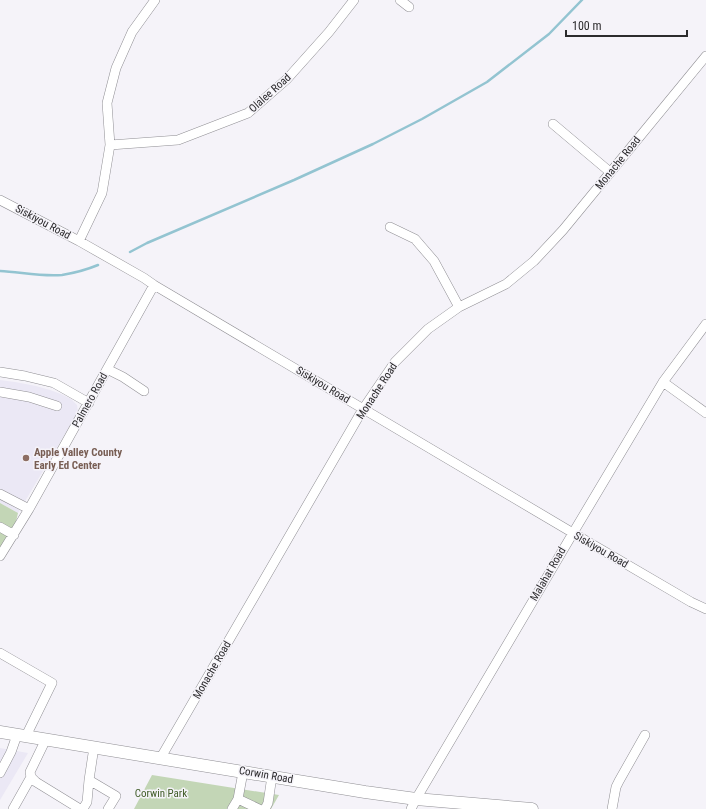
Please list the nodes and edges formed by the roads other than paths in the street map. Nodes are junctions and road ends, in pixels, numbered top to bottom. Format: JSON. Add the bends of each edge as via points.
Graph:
{"nodes":[{"id":1,"x":155,"y":0,"type":"edge"},
{"id":2,"x":354,"y":0,"type":"edge"},
{"id":3,"x":400,"y":0,"type":"edge"},
{"id":4,"x":409,"y":7,"type":"dead end"},
{"id":5,"x":706,"y":56,"type":"edge"},
{"id":6,"x":552,"y":124,"type":"dead end"},
{"id":7,"x":110,"y":145,"type":"junction"},
{"id":8,"x":610,"y":172,"type":"junction"},
{"id":9,"x":0,"y":200,"type":"edge"},
{"id":10,"x":390,"y":227,"type":"dead end"},
{"id":11,"x":79,"y":241,"type":"junction"},
{"id":12,"x":154,"y":285,"type":"junction"},
{"id":13,"x":459,"y":307,"type":"junction"},
{"id":14,"x":706,"y":324,"type":"edge"},
{"id":15,"x":107,"y":369,"type":"junction"},
{"id":16,"x":0,"y":372,"type":"edge"},
{"id":17,"x":663,"y":382,"type":"junction"},
{"id":18,"x":144,"y":391,"type":"dead end"},
{"id":19,"x":0,"y":392,"type":"edge"},
{"id":20,"x":89,"y":403,"type":"junction"},
{"id":21,"x":57,"y":406,"type":"dead end"},
{"id":22,"x":363,"y":409,"type":"junction"},
{"id":23,"x":706,"y":413,"type":"edge"},
{"id":24,"x":0,"y":494,"type":"edge"},
{"id":25,"x":29,"y":509,"type":"junction"},
{"id":26,"x":0,"y":527,"type":"edge"},
{"id":27,"x":573,"y":533,"type":"junction"},
{"id":28,"x":14,"y":534,"type":"junction"},
{"id":29,"x":0,"y":556,"type":"edge"},
{"id":30,"x":706,"y":609,"type":"edge"},
{"id":31,"x":0,"y":653,"type":"edge"},
{"id":32,"x":0,"y":732,"type":"edge"},
{"id":33,"x":22,"y":735,"type":"junction"},
{"id":34,"x":645,"y":735,"type":"dead end"},
{"id":35,"x":46,"y":739,"type":"junction"},
{"id":36,"x":94,"y":748,"type":"junction"},
{"id":37,"x":160,"y":759,"type":"junction"},
{"id":38,"x":243,"y":772,"type":"junction"},
{"id":39,"x":0,"y":773,"type":"edge"},
{"id":40,"x":272,"y":776,"type":"junction"},
{"id":41,"x":31,"y":777,"type":"junction"},
{"id":42,"x":89,"y":780,"type":"junction"},
{"id":43,"x":238,"y":799,"type":"junction"},
{"id":44,"x":414,"y":804,"type":"edge"},
{"id":45,"x":13,"y":809,"type":"edge"},
{"id":46,"x":80,"y":809,"type":"edge"},
{"id":47,"x":108,"y":809,"type":"edge"},
{"id":48,"x":232,"y":809,"type":"edge"},
{"id":49,"x":259,"y":809,"type":"edge"},
{"id":50,"x":265,"y":809,"type":"edge"},
{"id":51,"x":532,"y":809,"type":"edge"},
{"id":52,"x":612,"y":809,"type":"edge"}],
"edges":[{"from":1,"to":7,"type":"street","via":[[132,32],[116,68],[106,103]]},
{"from":2,"to":7,"type":"street","name":"Olalee Road","via":[[287,79],[248,113],[178,140]]},
{"from":3,"to":4,"type":"street"},
{"from":5,"to":8,"type":"street","name":"Monache Road"},
{"from":6,"to":8,"type":"street"},
{"from":7,"to":11,"type":"street","via":[[102,193]]},
{"from":8,"to":13,"type":"street","name":"Monache Road","via":[[534,262],[506,284]]},
{"from":9,"to":11,"type":"street","name":"Siskiyou Road"},
{"from":10,"to":13,"type":"street","via":[[415,239],[434,261]]},
{"from":11,"to":12,"type":"street","name":"Siskiyou Road"},
{"from":12,"to":15,"type":"street","name":"Palmero Road"},
{"from":12,"to":22,"type":"street","name":"Siskiyou Road"},
{"from":13,"to":22,"type":"street","name":"Monache Road","via":[[428,329],[395,362]]},
{"from":14,"to":17,"type":"street","name":"Malahat Road"},
{"from":15,"to":18,"type":"street"},
{"from":15,"to":20,"type":"street","name":"Palmero Road"},
{"from":16,"to":20,"type":"street","via":[[54,383]]},
{"from":17,"to":23,"type":"street"},
{"from":17,"to":27,"type":"street","name":"Malahat Road"},
{"from":19,"to":21,"type":"street","via":[[29,397]]},
{"from":20,"to":25,"type":"street","name":"Palmero Road"},
{"from":22,"to":27,"type":"street","name":"Siskiyou Road"},
{"from":22,"to":37,"type":"street","name":"Monache Road"},
{"from":24,"to":25,"type":"street"},
{"from":25,"to":28,"type":"street","name":"Palmero Road"},
{"from":26,"to":28,"type":"street"},
{"from":27,"to":30,"type":"street","name":"Siskiyou Road"},
{"from":27,"to":44,"type":"street","name":"Malahat Road"},
{"from":28,"to":29,"type":"street","name":"Palmero Road"},
{"from":31,"to":33,"type":"street","via":[[52,682]]},
{"from":32,"to":33,"type":"main road","name":"Corwin Road"},
{"from":33,"to":35,"type":"main road","name":"Corwin Road"},
{"from":33,"to":39,"type":"street"},
{"from":34,"to":52,"type":"street","via":[[619,781]]},
{"from":35,"to":36,"type":"main road","name":"Corwin Road"},
{"from":35,"to":41,"type":"street","via":[[30,772]]},
{"from":36,"to":37,"type":"main road","name":"Corwin Road"},
{"from":36,"to":42,"type":"street"},
{"from":37,"to":38,"type":"main road","name":"Corwin Road"},
{"from":38,"to":40,"type":"main road","name":"Corwin Road"},
{"from":38,"to":43,"type":"street"},
{"from":40,"to":44,"type":"main road","name":"Corwin Road","via":[[365,792]]},
{"from":40,"to":50,"type":"street"},
{"from":41,"to":45,"type":"street"},
{"from":41,"to":46,"type":"street"},
{"from":42,"to":46,"type":"street","via":[[87,802]]},
{"from":42,"to":47,"type":"street","via":[[116,796]]},
{"from":43,"to":48,"type":"street"},
{"from":43,"to":49,"type":"street"},
{"from":44,"to":51,"type":"main road","name":"Corwin Road"}]}
